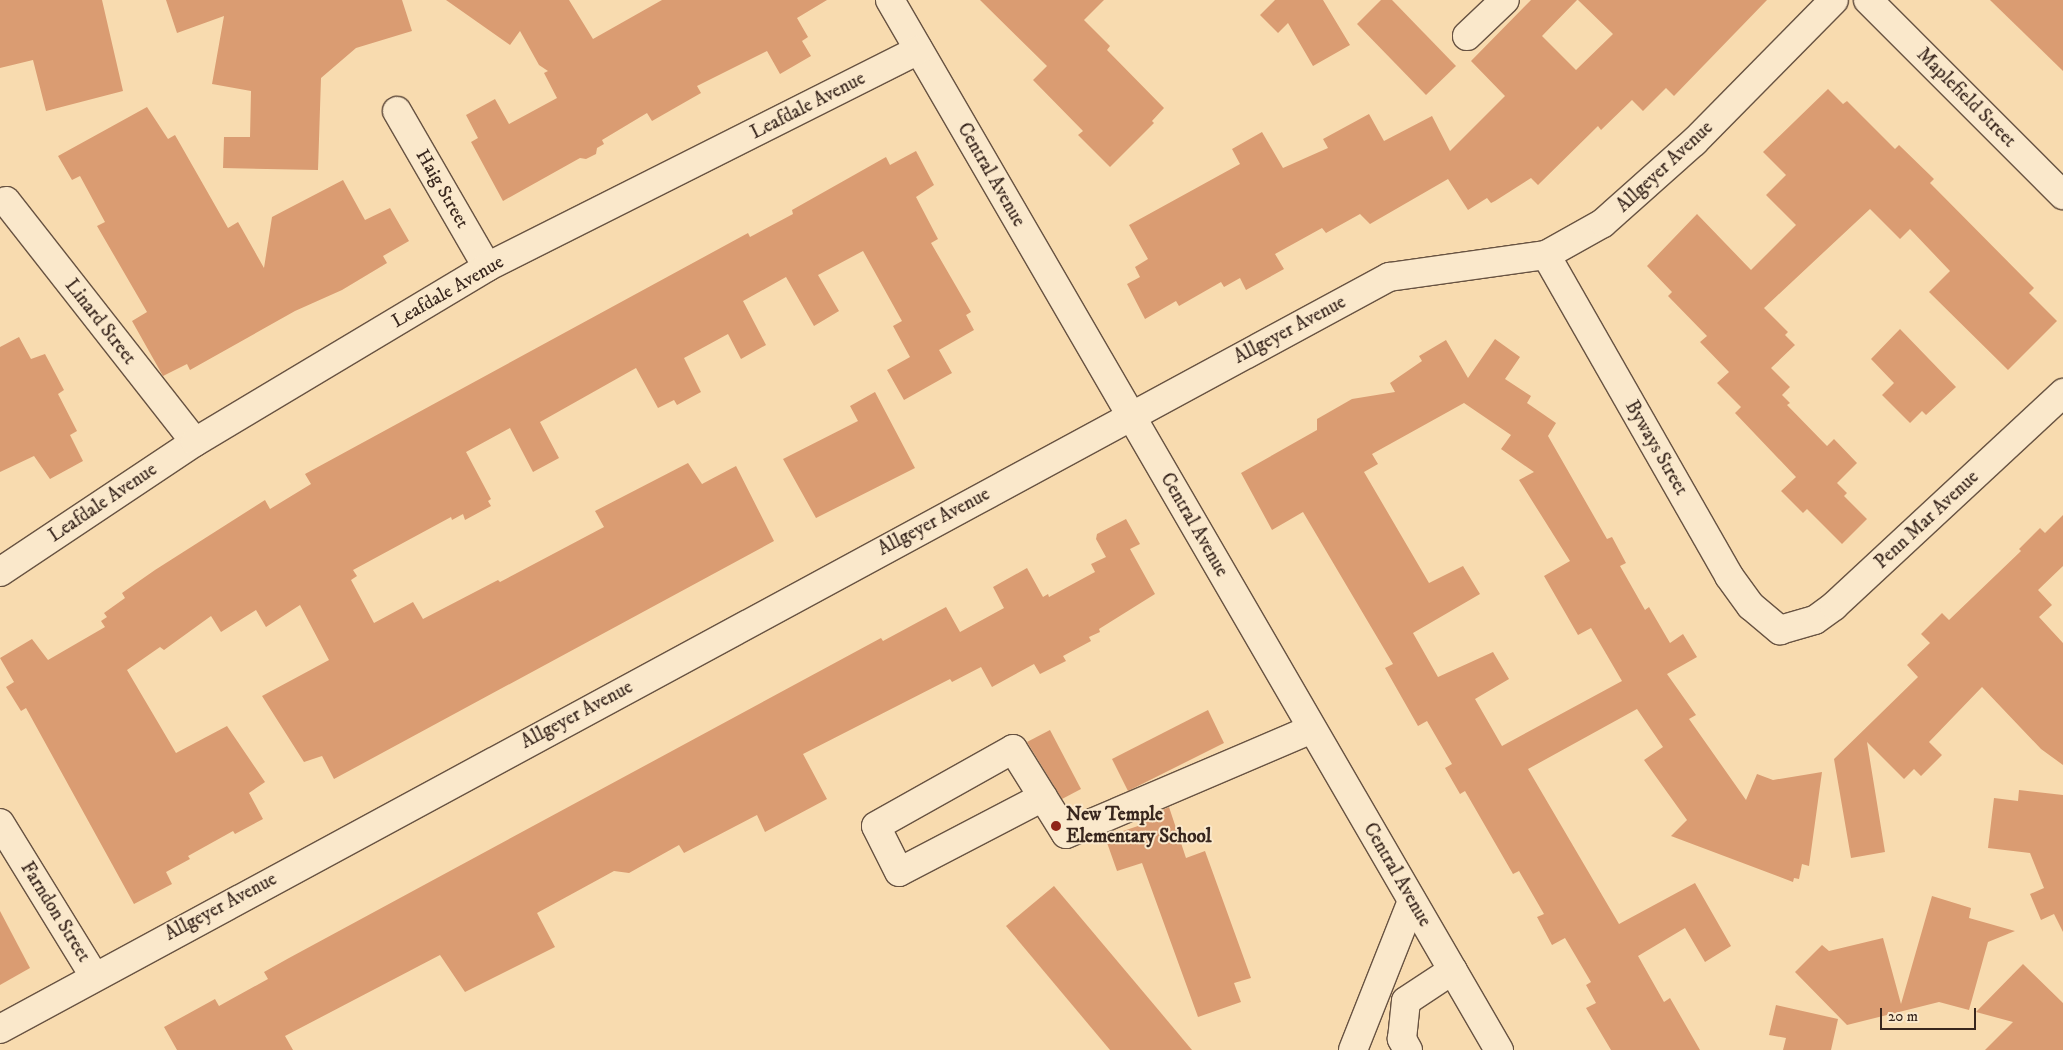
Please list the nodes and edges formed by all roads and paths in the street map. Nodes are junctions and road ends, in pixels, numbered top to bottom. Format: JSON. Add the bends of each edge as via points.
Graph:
{"nodes":[{"id":1,"x":890,"y":0,"type":"edge"},
{"id":2,"x":1505,"y":0,"type":"edge"},
{"id":3,"x":1834,"y":0,"type":"edge"},
{"id":4,"x":1868,"y":0,"type":"edge"},
{"id":5,"x":1467,"y":36,"type":"dead end"},
{"id":6,"x":919,"y":50,"type":"junction"},
{"id":7,"x":397,"y":111,"type":"dead end"},
{"id":8,"x":2063,"y":195,"type":"edge"},
{"id":9,"x":6,"y":201,"type":"dead end"},
{"id":10,"x":1546,"y":255,"type":"junction"},
{"id":11,"x":487,"y":267,"type":"junction"},
{"id":12,"x":2063,"y":393,"type":"edge"},
{"id":13,"x":1131,"y":416,"type":"junction"},
{"id":14,"x":195,"y":442,"type":"junction"},
{"id":15,"x":0,"y":572,"type":"edge"},
{"id":16,"x":1780,"y":630,"type":"joint"},
{"id":17,"x":1312,"y":729,"type":"junction"},
{"id":18,"x":1043,"y":797,"type":"junction"},
{"id":19,"x":0,"y":823,"type":"edge"},
{"id":20,"x":1412,"y":901,"type":"junction"},
{"id":21,"x":1453,"y":970,"type":"junction"},
{"id":22,"x":94,"y":976,"type":"junction"},
{"id":23,"x":0,"y":1029,"type":"edge"},
{"id":24,"x":1354,"y":1050,"type":"edge"},
{"id":25,"x":1408,"y":1050,"type":"edge"},
{"id":26,"x":1499,"y":1050,"type":"edge"}],
"edges":[{"from":1,"to":6,"type":"street","name":"Central Avenue"},
{"from":2,"to":5,"type":"street"},
{"from":3,"to":10,"type":"street","name":"Allgeyer Avenue","via":[[1694,142],[1603,223]]},
{"from":4,"to":8,"type":"street","name":"Maplefield Street"},
{"from":6,"to":11,"type":"street","name":"Leafdale Avenue"},
{"from":6,"to":13,"type":"street","name":"Central Avenue"},
{"from":7,"to":11,"type":"street","name":"Haig Street"},
{"from":9,"to":14,"type":"street","name":"Linard Street"},
{"from":10,"to":13,"type":"street","name":"Allgeyer Avenue","via":[[1389,277]]},
{"from":10,"to":16,"type":"street","name":"Byways Street","via":[[1728,576],[1751,606]]},
{"from":11,"to":14,"type":"street","name":"Leafdale Avenue"},
{"from":12,"to":16,"type":"street","name":"Penn Mar Avenue","via":[[1834,606],[1815,620]]},
{"from":13,"to":17,"type":"street","name":"Central Avenue"},
{"from":13,"to":22,"type":"street","name":"Allgeyer Avenue"},
{"from":14,"to":15,"type":"street","name":"Leafdale Avenue"},
{"from":17,"to":18,"type":"street","via":[[1066,834]]},
{"from":17,"to":20,"type":"street","name":"Central Avenue"},
{"from":18,"to":18,"type":"street","via":[[1013,749],[876,826],[899,872]]},
{"from":19,"to":22,"type":"street","name":"Farndon Street"},
{"from":20,"to":21,"type":"street","name":"Central Avenue"},
{"from":20,"to":24,"type":"street"},
{"from":21,"to":25,"type":"street","via":[[1406,1001],[1402,1039]]},
{"from":21,"to":26,"type":"street","name":"Central Avenue"},
{"from":22,"to":23,"type":"street","name":"Allgeyer Avenue"}]}
